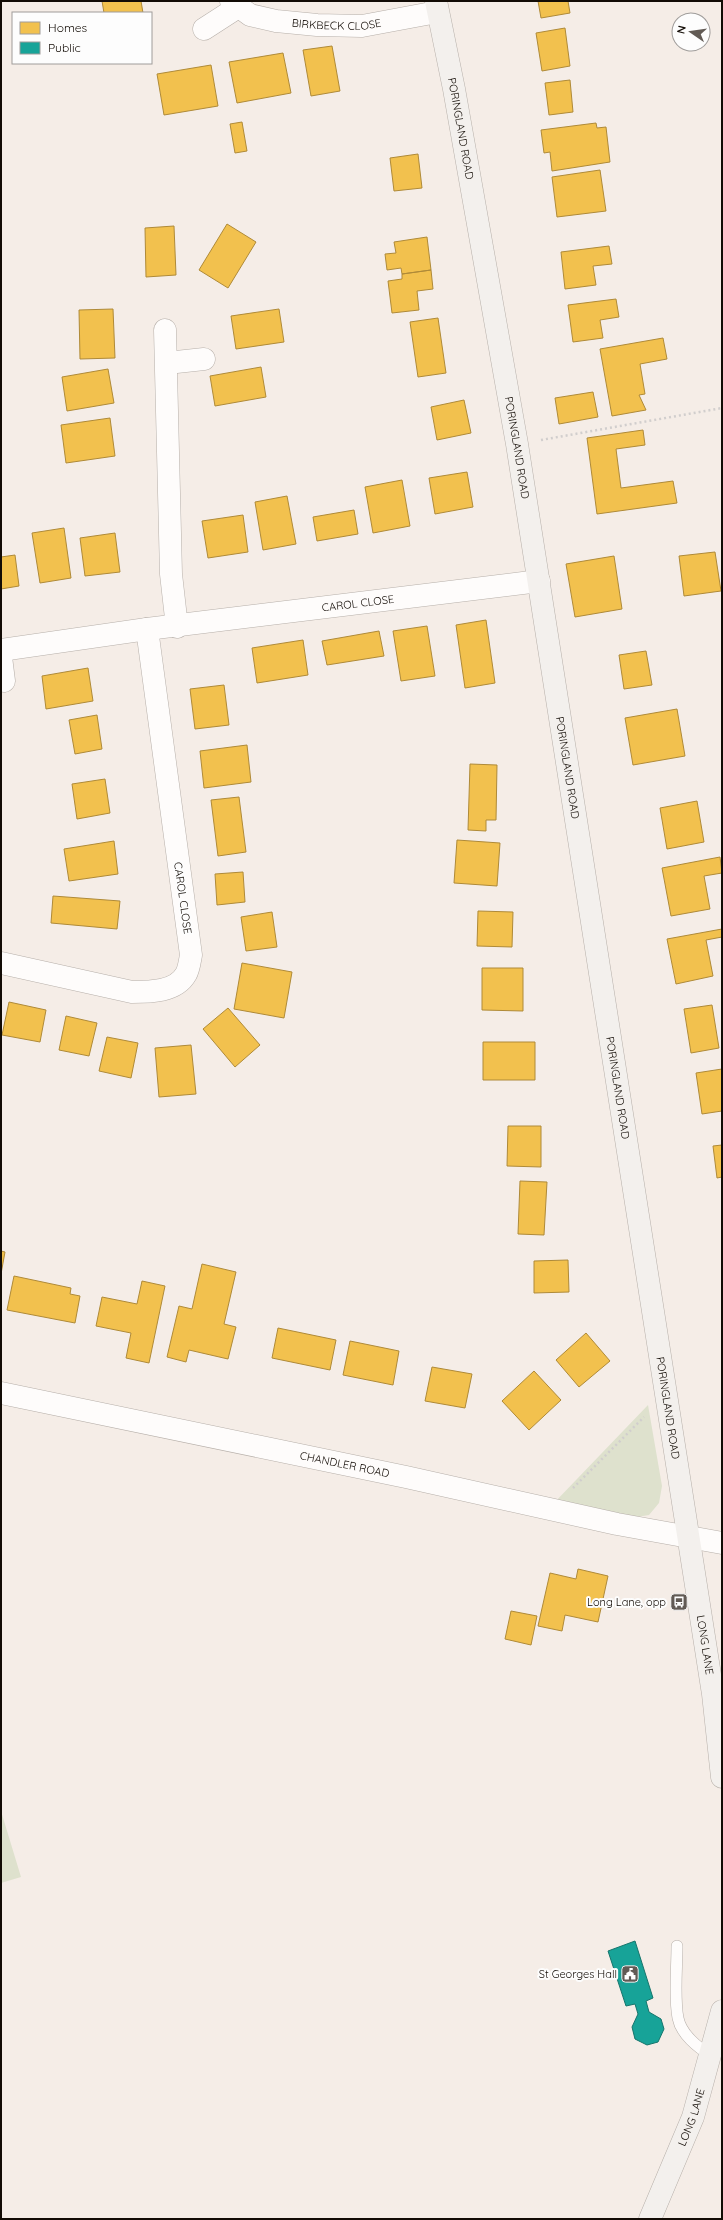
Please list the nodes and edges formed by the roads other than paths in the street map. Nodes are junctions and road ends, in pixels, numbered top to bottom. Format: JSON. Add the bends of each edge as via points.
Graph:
{"nodes":[{"id":1,"x":234,"y":4,"type":"edge"},
{"id":2,"x":436,"y":7,"type":"edge"},
{"id":3,"x":204,"y":30,"type":"dead end"},
{"id":4,"x":164,"y":330,"type":"dead end"},
{"id":5,"x":204,"y":359,"type":"dead end"},
{"id":6,"x":167,"y":363,"type":"junction"},
{"id":7,"x":539,"y":581,"type":"junction"},
{"id":8,"x":177,"y":627,"type":"junction"},
{"id":9,"x":147,"y":629,"type":"junction"},
{"id":10,"x":1,"y":650,"type":"edge"},
{"id":11,"x":1,"y":657,"type":"edge"},
{"id":12,"x":4,"y":681,"type":"dead end"},
{"id":13,"x":1,"y":963,"type":"edge"},
{"id":14,"x":1,"y":1393,"type":"edge"},
{"id":15,"x":688,"y":1537,"type":"junction"},
{"id":16,"x":722,"y":1543,"type":"edge"},
{"id":17,"x":722,"y":1777,"type":"edge"},
{"id":18,"x":677,"y":1946,"type":"dead end"},
{"id":19,"x":722,"y":2011,"type":"edge"},
{"id":20,"x":711,"y":2055,"type":"junction"},
{"id":21,"x":650,"y":2219,"type":"edge"}],
"edges":[{"from":1,"to":2,"type":"street","name":"BIRKBECK CLOSE","via":[[250,15],[263,18],[318,25],[362,26]]},
{"from":1,"to":3,"type":"street","name":"BIRKBECK CLOSE"},
{"from":2,"to":7,"type":"street","name":"PORINGLAND ROAD","via":[[454,90]]},
{"from":4,"to":6,"type":"street"},
{"from":5,"to":6,"type":"street"},
{"from":6,"to":8,"type":"street","via":[[171,574]]},
{"from":7,"to":8,"type":"street","name":"CAROL CLOSE"},
{"from":7,"to":15,"type":"street","name":"PORINGLAND ROAD"},
{"from":8,"to":9,"type":"street","name":"CAROL CLOSE"},
{"from":9,"to":10,"type":"street","name":"CAROL CLOSE"},
{"from":9,"to":13,"type":"street","name":"CAROL CLOSE","via":[[191,955],[186,974],[171,987],[152,992],[132,992]]},
{"from":11,"to":12,"type":"street"},
{"from":14,"to":15,"type":"street","name":"CHANDLER ROAD"},
{"from":15,"to":16,"type":"street","name":"CHANDLER ROAD"},
{"from":15,"to":17,"type":"street","name":"LONG LANE","via":[[714,1694]]},
{"from":18,"to":20,"type":"lane","via":[[678,2020],[688,2036]]},
{"from":19,"to":20,"type":"street","name":"LONG LANE"},
{"from":20,"to":21,"type":"street","name":"LONG LANE","via":[[693,2117]]}]}
